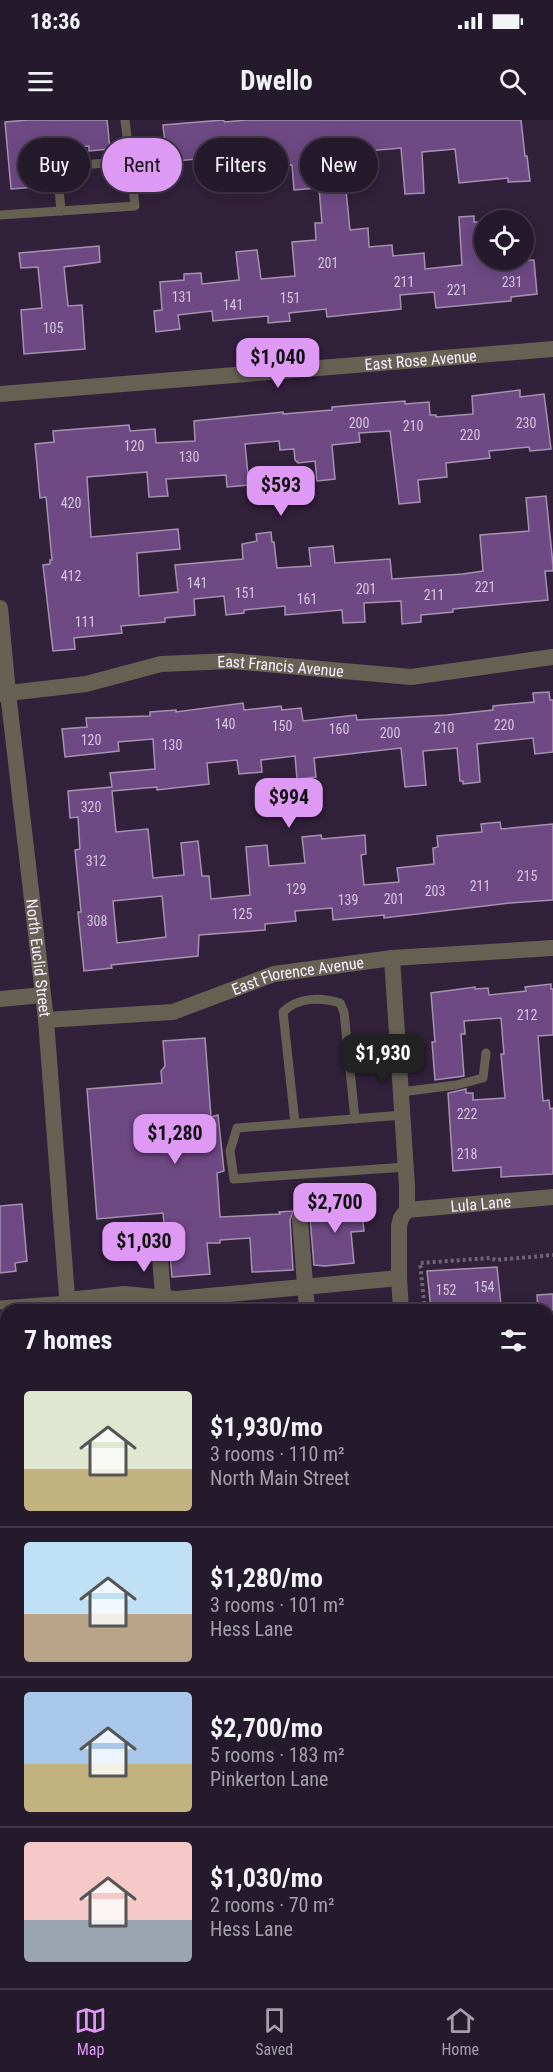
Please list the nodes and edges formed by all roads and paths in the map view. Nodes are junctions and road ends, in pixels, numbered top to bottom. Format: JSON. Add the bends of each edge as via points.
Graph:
{"nodes":[{"id":1,"x":126,"y":120,"type":"edge"},
{"id":2,"x":128,"y":138,"type":"edge"},
{"id":3,"x":102,"y":163,"type":"edge"},
{"id":4,"x":133,"y":192,"type":"edge"},
{"id":5,"x":61,"y":211,"type":"junction"},
{"id":6,"x":0,"y":215,"type":"edge"},
{"id":7,"x":553,"y":349,"type":"edge"},
{"id":8,"x":0,"y":394,"type":"edge"},
{"id":9,"x":0,"y":608,"type":"edge"},
{"id":10,"x":553,"y":657,"type":"edge"},
{"id":11,"x":4,"y":693,"type":"edge"},
{"id":12,"x":553,"y":948,"type":"edge"},
{"id":13,"x":392,"y":958,"type":"junction"},
{"id":14,"x":43,"y":995,"type":"junction"},
{"id":15,"x":0,"y":999,"type":"edge"},
{"id":16,"x":46,"y":1020,"type":"junction"},
{"id":17,"x":486,"y":1053,"type":"dead end"},
{"id":18,"x":401,"y":1092,"type":"junction"},
{"id":19,"x":402,"y":1115,"type":"junction"},
{"id":20,"x":355,"y":1119,"type":"junction"},
{"id":21,"x":295,"y":1123,"type":"junction"},
{"id":22,"x":406,"y":1167,"type":"junction"},
{"id":23,"x":553,"y":1197,"type":"edge"},
{"id":24,"x":407,"y":1210,"type":"junction"},
{"id":25,"x":300,"y":1220,"type":"dead end"},
{"id":26,"x":158,"y":1233,"type":"dead end"},
{"id":27,"x":553,"y":1255,"type":"edge"},
{"id":28,"x":399,"y":1278,"type":"junction"},
{"id":29,"x":305,"y":1287,"type":"junction"},
{"id":30,"x":68,"y":1304,"type":"edge"},
{"id":31,"x":73,"y":1304,"type":"edge"},
{"id":32,"x":164,"y":1304,"type":"edge"},
{"id":33,"x":306,"y":1304,"type":"edge"},
{"id":34,"x":401,"y":1304,"type":"edge"},
{"id":35,"x":424,"y":1304,"type":"edge"}],
"edges":[{"from":1,"to":2,"type":"lane"},
{"from":3,"to":5,"type":"lane","via":[[57,167]]},
{"from":4,"to":5,"type":"lane","via":[[135,206]]},
{"from":5,"to":6,"type":"lane"},
{"from":7,"to":8,"type":"street","name":"East Rose Avenue"},
{"from":9,"to":11,"type":"street","name":"North Euclid Street"},
{"from":10,"to":11,"type":"street","name":"East Francis Avenue","via":[[411,677],[231,661],[161,664],[86,684]]},
{"from":11,"to":14,"type":"street","name":"North Euclid Street"},
{"from":12,"to":13,"type":"street","name":"East Florence Avenue"},
{"from":13,"to":16,"type":"street","name":"East Florence Avenue","via":[[274,974],[173,1012]]},
{"from":13,"to":18,"type":"street"},
{"from":14,"to":15,"type":"street"},
{"from":14,"to":16,"type":"street","name":"North Euclid Street"},
{"from":16,"to":30,"type":"street","name":"North Euclid Street"},
{"from":17,"to":18,"type":"lane","via":[[483,1078]]},
{"from":18,"to":19,"type":"street"},
{"from":19,"to":20,"type":"lane"},
{"from":19,"to":22,"type":"street"},
{"from":20,"to":21,"type":"lane"},
{"from":20,"to":21,"type":"lane","via":[[344,1012],[340,1003],[319,999],[289,1006],[283,1012]]},
{"from":21,"to":22,"type":"lane","via":[[237,1128],[230,1151],[234,1179]]},
{"from":22,"to":24,"type":"street"},
{"from":23,"to":24,"type":"street","name":"Lula Lane"},
{"from":24,"to":28,"type":"street","via":[[399,1226]]},
{"from":25,"to":29,"type":"street"},
{"from":26,"to":32,"type":"street"},
{"from":27,"to":35,"type":"path","via":[[420,1263]]},
{"from":28,"to":29,"type":"street"},
{"from":28,"to":34,"type":"street"},
{"from":29,"to":32,"type":"street","via":[[176,1299]]},
{"from":29,"to":33,"type":"street"},
{"from":31,"to":32,"type":"street","via":[[124,1294],[148,1295]]}]}
